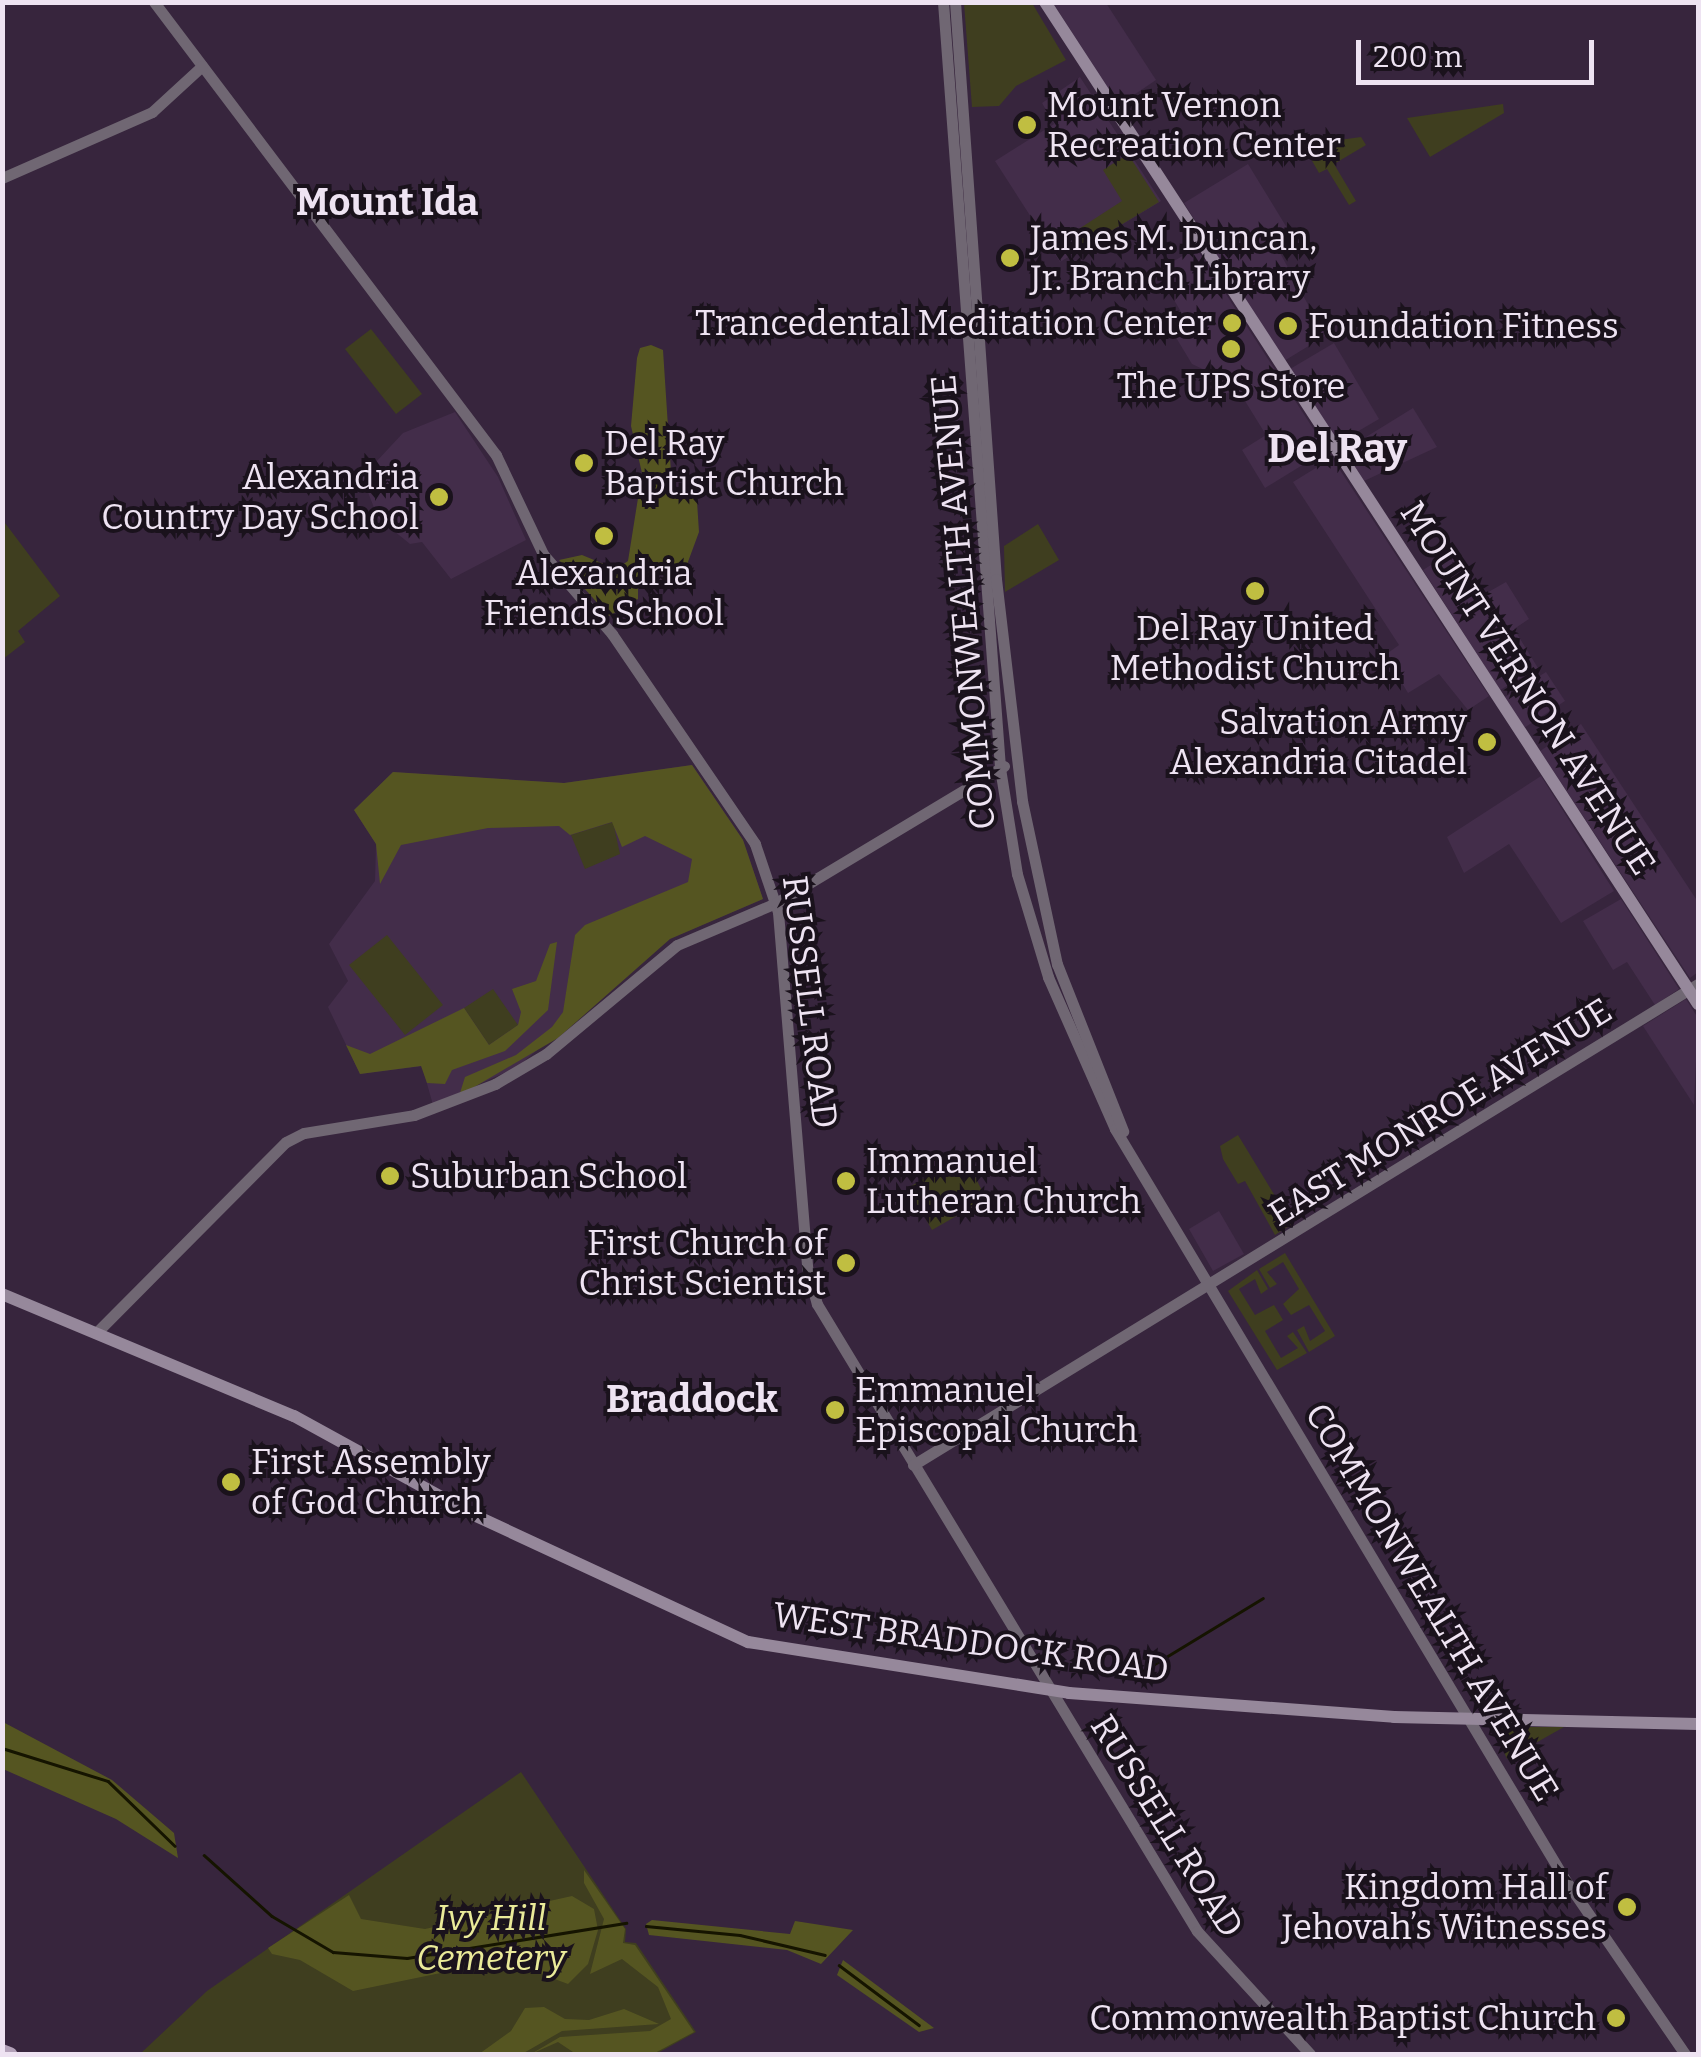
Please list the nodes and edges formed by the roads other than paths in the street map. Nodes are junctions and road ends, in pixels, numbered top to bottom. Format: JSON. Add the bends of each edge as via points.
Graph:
{"nodes":[{"id":1,"x":154,"y":2,"type":"edge"},
{"id":2,"x":944,"y":2,"type":"edge"},
{"id":3,"x":956,"y":2,"type":"edge"},
{"id":4,"x":1045,"y":2,"type":"edge"},
{"id":5,"x":202,"y":66,"type":"junction"},
{"id":6,"x":2,"y":178,"type":"edge"},
{"id":7,"x":1016,"y":758,"type":"junction"},
{"id":8,"x":1000,"y":768,"type":"junction"},
{"id":9,"x":776,"y":903,"type":"junction"},
{"id":10,"x":1694,"y":987,"type":"edge"},
{"id":11,"x":1698,"y":1004,"type":"edge"},
{"id":12,"x":1141,"y":1172,"type":"junction"},
{"id":13,"x":1211,"y":1286,"type":"junction"},
{"id":14,"x":2,"y":1294,"type":"edge"},
{"id":15,"x":96,"y":1333,"type":"junction"},
{"id":16,"x":913,"y":1465,"type":"junction"},
{"id":17,"x":1050,"y":1691,"type":"junction"},
{"id":18,"x":1469,"y":1718,"type":"junction"},
{"id":19,"x":1698,"y":1724,"type":"edge"},
{"id":20,"x":2,"y":2051,"type":"edge"},
{"id":21,"x":10,"y":2054,"type":"edge"},
{"id":22,"x":1310,"y":2054,"type":"edge"},
{"id":23,"x":1686,"y":2054,"type":"edge"}],
"edges":[{"from":1,"to":5,"type":"street","name":"RUSSELL ROAD"},
{"from":2,"to":8,"type":"street","name":"COMMONWEALTH AVENUE"},
{"from":3,"to":7,"type":"street","name":"COMMONWEALTH AVENUE","via":[[996,579]]},
{"from":4,"to":10,"type":"main road","name":"MOUNT VERNON AVENUE"},
{"from":5,"to":6,"type":"street","via":[[152,112]]},
{"from":5,"to":9,"type":"street","name":"RUSSELL ROAD","via":[[496,455],[543,554],[612,634],[755,844]]},
{"from":7,"to":8,"type":"street"},
{"from":7,"to":12,"type":"street","name":"COMMONWEALTH AVENUE","via":[[1057,964]]},
{"from":8,"to":9,"type":"street"},
{"from":8,"to":12,"type":"street","name":"COMMONWEALTH AVENUE","via":[[1028,919],[1083,1066]]},
{"from":9,"to":15,"type":"street","via":[[678,945],[560,1044],[495,1084],[414,1115],[304,1133],[286,1142]]},
{"from":9,"to":16,"type":"street","name":"RUSSELL ROAD","via":[[809,1283]]},
{"from":10,"to":11,"type":"main road","name":"MOUNT VERNON AVENUE"},
{"from":10,"to":13,"type":"street","name":"EAST MONROE AVENUE"},
{"from":12,"to":13,"type":"street","name":"COMMONWEALTH AVENUE"},
{"from":13,"to":16,"type":"street","name":"EAST MONROE AVENUE"},
{"from":13,"to":18,"type":"street","name":"COMMONWEALTH AVENUE"},
{"from":14,"to":15,"type":"main road","name":"WEST BRADDOCK ROAD"},
{"from":15,"to":17,"type":"main road","name":"WEST BRADDOCK ROAD","via":[[294,1416],[474,1515],[728,1635],[822,1658]]},
{"from":16,"to":17,"type":"street","name":"RUSSELL ROAD"},
{"from":17,"to":18,"type":"main road","name":"WEST BRADDOCK ROAD"},
{"from":17,"to":22,"type":"street","name":"RUSSELL ROAD","via":[[1197,1931]]},
{"from":18,"to":19,"type":"main road","name":"WEST BRADDOCK ROAD"},
{"from":18,"to":23,"type":"street","name":"COMMONWEALTH AVENUE","via":[[1567,1883]]},
{"from":20,"to":21,"type":"main road"}]}
